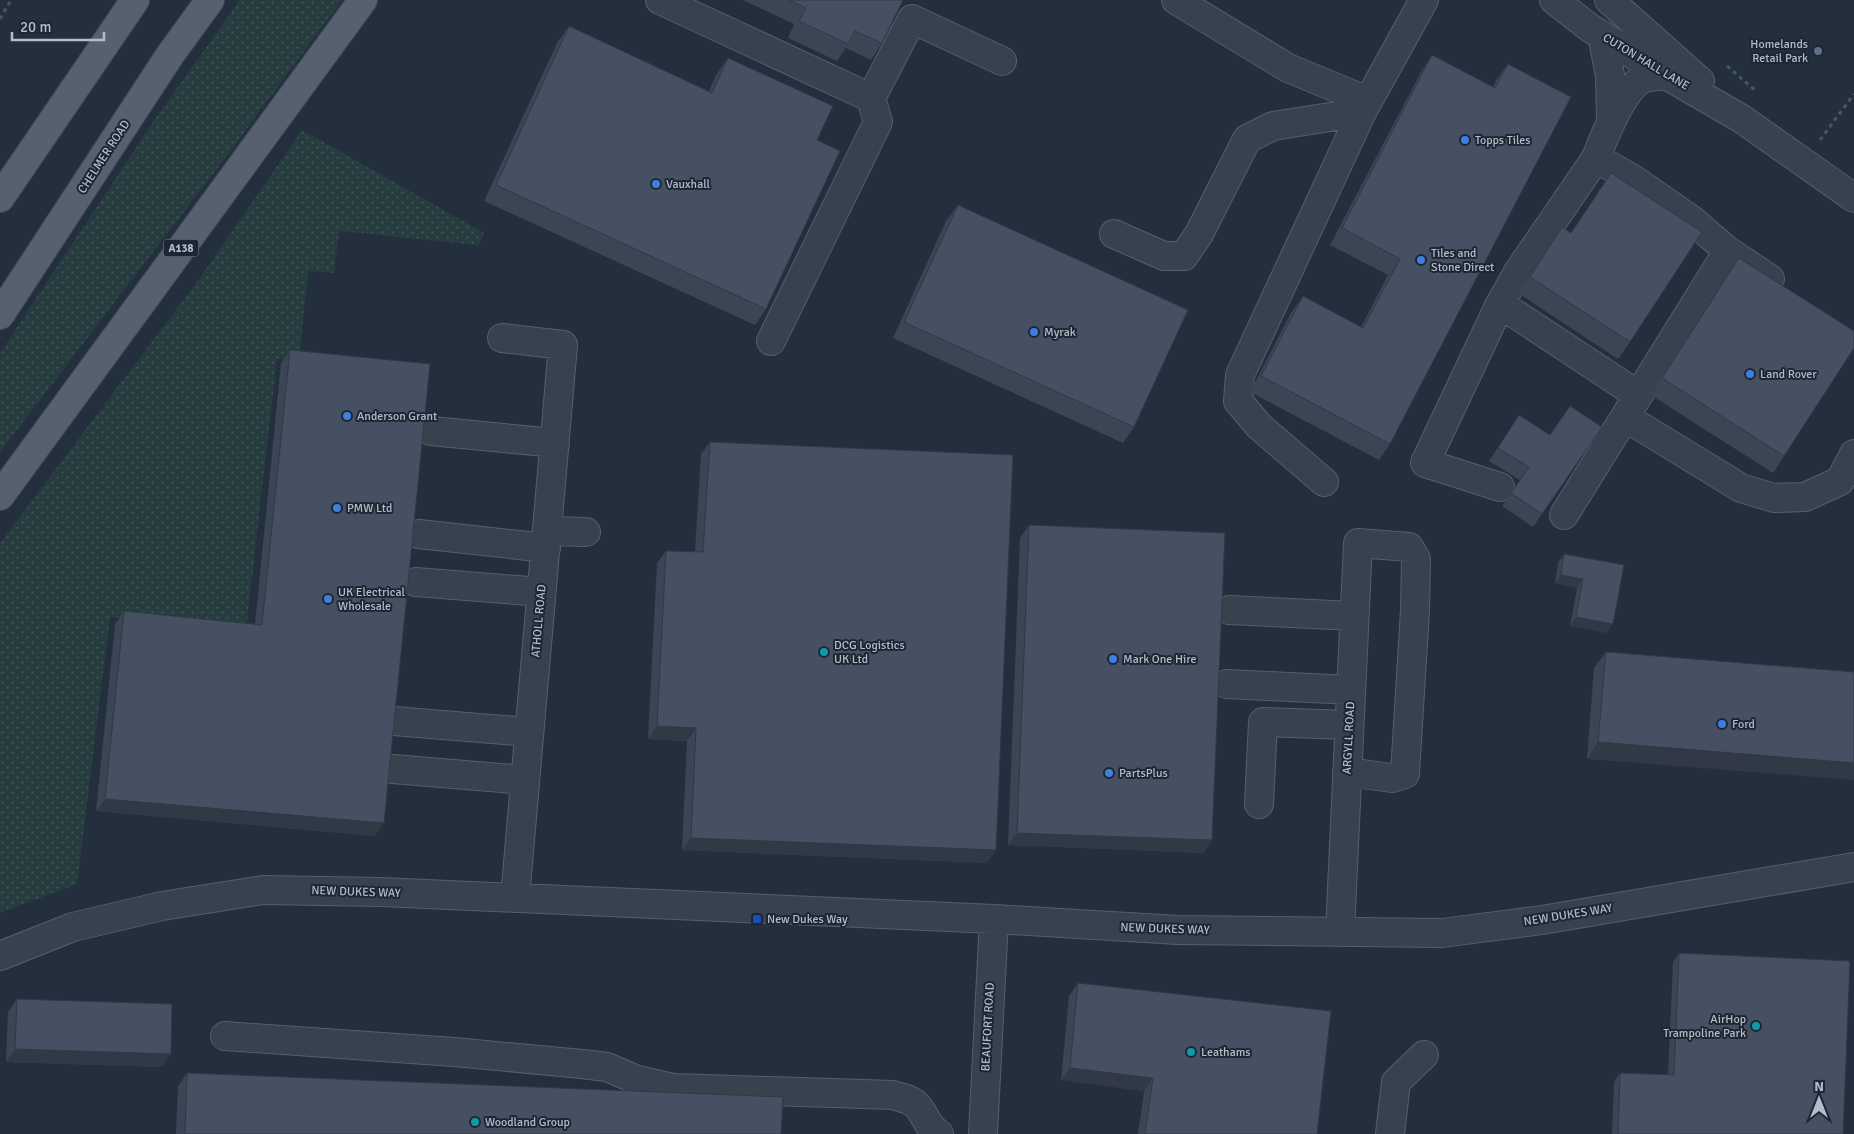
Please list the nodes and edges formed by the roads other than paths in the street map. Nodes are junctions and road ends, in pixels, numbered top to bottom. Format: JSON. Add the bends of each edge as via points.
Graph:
{"nodes":[{"id":1,"x":135,"y":0,"type":"edge"},
{"id":2,"x":210,"y":0,"type":"edge"},
{"id":3,"x":363,"y":0,"type":"edge"},
{"id":4,"x":660,"y":0,"type":"edge"},
{"id":5,"x":1176,"y":0,"type":"edge"},
{"id":6,"x":1424,"y":0,"type":"edge"},
{"id":7,"x":1554,"y":0,"type":"edge"},
{"id":8,"x":1609,"y":0,"type":"edge"},
{"id":9,"x":1602,"y":35,"type":"junction"},
{"id":10,"x":1002,"y":61,"type":"dead end"},
{"id":11,"x":1666,"y":75,"type":"junction"},
{"id":12,"x":871,"y":98,"type":"junction"},
{"id":13,"x":1365,"y":107,"type":"junction"},
{"id":14,"x":1742,"y":119,"type":"junction"},
{"id":15,"x":1611,"y":120,"type":"junction"},
{"id":16,"x":1596,"y":158,"type":"junction"},
{"id":17,"x":0,"y":198,"type":"edge"},
{"id":18,"x":1854,"y":198,"type":"edge"},
{"id":19,"x":1114,"y":234,"type":"dead end"},
{"id":20,"x":1728,"y":251,"type":"junction"},
{"id":21,"x":1791,"y":292,"type":"edge"},
{"id":22,"x":1500,"y":304,"type":"junction"},
{"id":23,"x":0,"y":315,"type":"edge"},
{"id":24,"x":502,"y":338,"type":"dead end"},
{"id":25,"x":771,"y":341,"type":"dead end"},
{"id":26,"x":1632,"y":406,"type":"junction"},
{"id":27,"x":431,"y":431,"type":"dead end"},
{"id":28,"x":555,"y":443,"type":"junction"},
{"id":29,"x":1854,"y":454,"type":"edge"},
{"id":30,"x":1324,"y":482,"type":"dead end"},
{"id":31,"x":1500,"y":487,"type":"dead end"},
{"id":32,"x":0,"y":496,"type":"edge"},
{"id":33,"x":1564,"y":515,"type":"dead end"},
{"id":34,"x":586,"y":532,"type":"dead end"},
{"id":35,"x":419,"y":534,"type":"dead end"},
{"id":36,"x":546,"y":539,"type":"junction"},
{"id":37,"x":416,"y":582,"type":"dead end"},
{"id":38,"x":542,"y":592,"type":"junction"},
{"id":39,"x":1228,"y":610,"type":"dead end"},
{"id":40,"x":1354,"y":616,"type":"junction"},
{"id":41,"x":1227,"y":684,"type":"dead end"},
{"id":42,"x":1351,"y":690,"type":"junction"},
{"id":43,"x":394,"y":721,"type":"edge"},
{"id":44,"x":1349,"y":725,"type":"junction"},
{"id":45,"x":529,"y":732,"type":"junction"},
{"id":46,"x":393,"y":769,"type":"edge"},
{"id":47,"x":1347,"y":772,"type":"junction"},
{"id":48,"x":525,"y":780,"type":"junction"},
{"id":49,"x":1259,"y":804,"type":"dead end"},
{"id":50,"x":1854,"y":867,"type":"edge"},
{"id":51,"x":515,"y":898,"type":"junction"},
{"id":52,"x":994,"y":919,"type":"junction"},
{"id":53,"x":1340,"y":932,"type":"junction"},
{"id":54,"x":0,"y":956,"type":"edge"},
{"id":55,"x":225,"y":1036,"type":"dead end"},
{"id":56,"x":1424,"y":1055,"type":"dead end"},
{"id":57,"x":928,"y":1133,"type":"edge"},
{"id":58,"x":983,"y":1134,"type":"edge"},
{"id":59,"x":1390,"y":1134,"type":"edge"}],
"edges":[{"from":1,"to":17,"type":"main road"},
{"from":2,"to":23,"type":"main road","name":"CHELMER ROAD","via":[[170,55]]},
{"from":3,"to":32,"type":"main road","number":"A138"},
{"from":4,"to":12,"type":"street"},
{"from":5,"to":13,"type":"street","via":[[1288,68]]},
{"from":6,"to":13,"type":"street"},
{"from":7,"to":9,"type":"street","name":"CUTON HALL LANE"},
{"from":8,"to":14,"type":"street","name":"CUTON HALL LANE"},
{"from":9,"to":11,"type":"street","name":"CUTON HALL LANE"},
{"from":9,"to":15,"type":"street","via":[[1610,75]]},
{"from":10,"to":12,"type":"street","via":[[912,19]]},
{"from":11,"to":14,"type":"street","name":"CUTON HALL LANE"},
{"from":11,"to":15,"type":"street","via":[[1643,79]]},
{"from":12,"to":25,"type":"street","via":[[878,122]]},
{"from":13,"to":19,"type":"street","via":[[1273,126],[1247,139],[1196,239],[1184,256],[1164,256]]},
{"from":13,"to":30,"type":"street","via":[[1240,375],[1238,400],[1259,426]]},
{"from":14,"to":18,"type":"street","name":"CUTON HALL LANE"},
{"from":15,"to":16,"type":"street"},
{"from":16,"to":20,"type":"street","via":[[1692,220]]},
{"from":16,"to":22,"type":"street","via":[[1518,272]]},
{"from":20,"to":21,"type":"street"},
{"from":20,"to":26,"type":"street"},
{"from":22,"to":26,"type":"street"},
{"from":22,"to":31,"type":"street","via":[[1425,463]]},
{"from":24,"to":28,"type":"street","name":"ATHOLL ROAD","via":[[563,345]]},
{"from":26,"to":29,"type":"street","via":[[1741,488],[1774,498],[1805,497],[1840,482]]},
{"from":26,"to":33,"type":"street"},
{"from":27,"to":28,"type":"street"},
{"from":28,"to":36,"type":"street","name":"ATHOLL ROAD"},
{"from":34,"to":36,"type":"street"},
{"from":35,"to":36,"type":"street"},
{"from":36,"to":38,"type":"street","name":"ATHOLL ROAD"},
{"from":37,"to":38,"type":"street"},
{"from":38,"to":45,"type":"street","name":"ATHOLL ROAD"},
{"from":39,"to":40,"type":"street"},
{"from":40,"to":42,"type":"street","name":"ARGYLL ROAD"},
{"from":40,"to":47,"type":"street","name":"ARGYLL ROAD","via":[[1358,543],[1409,547],[1416,559],[1405,774],[1392,778]]},
{"from":41,"to":42,"type":"street"},
{"from":42,"to":44,"type":"street","name":"ARGYLL ROAD"},
{"from":43,"to":45,"type":"street"},
{"from":44,"to":47,"type":"street","name":"ARGYLL ROAD"},
{"from":44,"to":49,"type":"street","via":[[1263,722]]},
{"from":45,"to":48,"type":"street","name":"ATHOLL ROAD"},
{"from":46,"to":48,"type":"street"},
{"from":47,"to":53,"type":"street","name":"ARGYLL ROAD"},
{"from":48,"to":51,"type":"street","name":"ATHOLL ROAD"},
{"from":50,"to":53,"type":"street","name":"NEW DUKES WAY","via":[[1542,920],[1451,932]]},
{"from":51,"to":52,"type":"street","name":"NEW DUKES WAY"},
{"from":51,"to":54,"type":"street","name":"NEW DUKES WAY","via":[[264,890],[162,906],[73,927]]},
{"from":52,"to":53,"type":"street","name":"NEW DUKES WAY","via":[[1178,930]]},
{"from":52,"to":58,"type":"street","name":"BEAUFORT ROAD"},
{"from":55,"to":57,"type":"street","via":[[582,1064],[607,1067],[637,1080],[673,1088],[893,1095],[913,1102],[924,1115]]},
{"from":56,"to":59,"type":"street","via":[[1396,1082]]}]}
